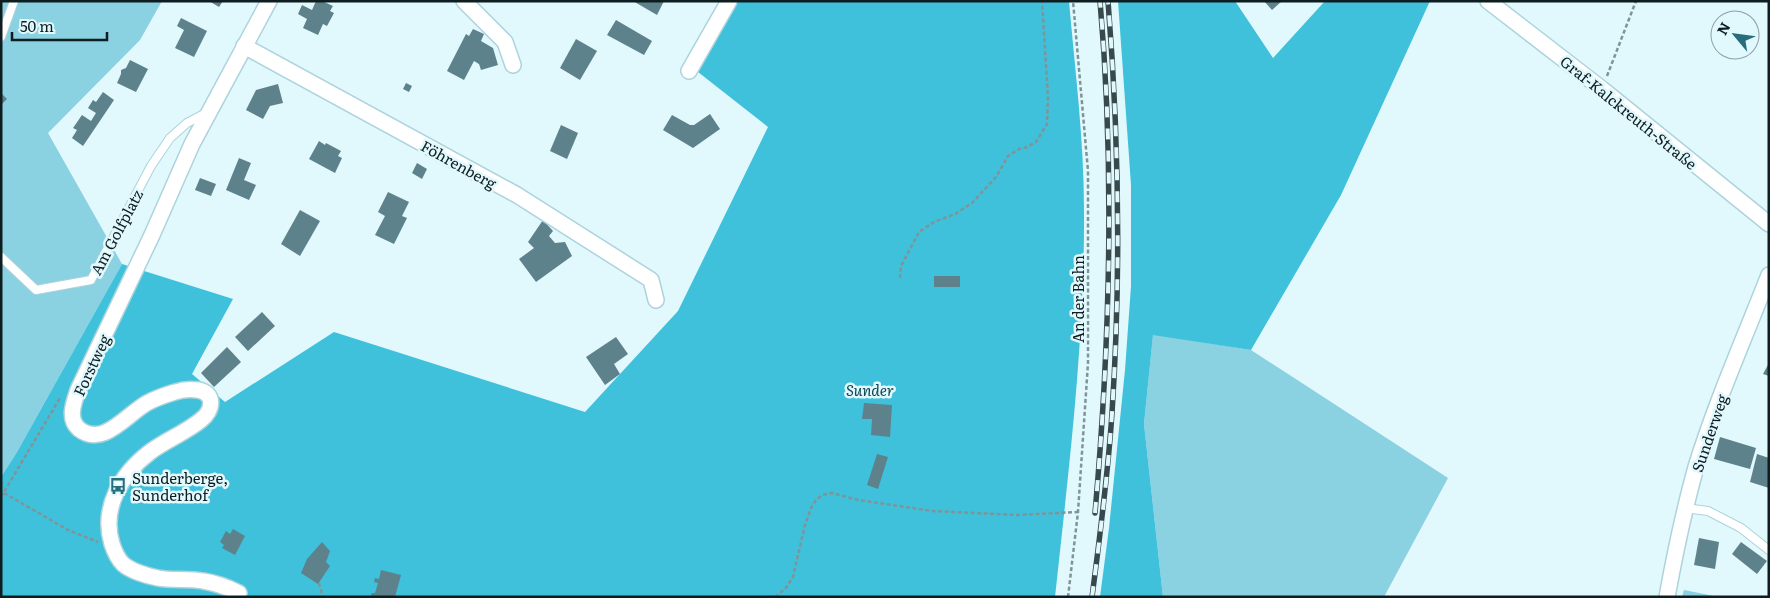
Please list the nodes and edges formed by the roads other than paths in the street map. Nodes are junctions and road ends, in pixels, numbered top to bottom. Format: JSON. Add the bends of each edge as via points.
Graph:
{"nodes":[{"id":1,"x":14,"y":1,"type":"edge"},
{"id":2,"x":269,"y":1,"type":"edge"},
{"id":3,"x":464,"y":1,"type":"edge"},
{"id":4,"x":729,"y":1,"type":"edge"},
{"id":5,"x":1488,"y":1,"type":"edge"},
{"id":6,"x":1,"y":38,"type":"edge"},
{"id":7,"x":244,"y":46,"type":"junction"},
{"id":8,"x":513,"y":65,"type":"dead end"},
{"id":9,"x":689,"y":71,"type":"dead end"},
{"id":10,"x":210,"y":110,"type":"junction"},
{"id":11,"x":1769,"y":224,"type":"edge"},
{"id":12,"x":1,"y":257,"type":"edge"},
{"id":13,"x":1769,"y":275,"type":"edge"},
{"id":14,"x":656,"y":300,"type":"dead end"},
{"id":15,"x":1685,"y":508,"type":"junction"},
{"id":16,"x":1769,"y":550,"type":"edge"},
{"id":17,"x":239,"y":593,"type":"dead end"},
{"id":18,"x":1667,"y":597,"type":"edge"}],
"edges":[{"from":1,"to":6,"type":"lane"},
{"from":2,"to":7,"type":"street","name":"Forstweg"},
{"from":3,"to":8,"type":"street","via":[[506,42]]},
{"from":4,"to":9,"type":"street"},
{"from":5,"to":11,"type":"street","name":"Graf-Kalckreuth-Straße"},
{"from":7,"to":10,"type":"street","name":"Forstweg"},
{"from":7,"to":14,"type":"street","name":"Föhrenberg","via":[[517,195],[651,280]]},
{"from":10,"to":12,"type":"lane","name":"Am Golfplatz","via":[[187,123],[170,138],[151,166],[91,280],[36,290]]},
{"from":10,"to":17,"type":"street","name":"Forstweg","via":[[78,390],[72,416],[77,427],[87,434],[98,435],[162,396],[197,390],[207,394],[211,401],[210,411],[202,420],[150,452],[131,469],[109,511],[108,530],[122,563],[138,572],[158,578],[203,581]]},
{"from":13,"to":15,"type":"street","name":"Sunderweg","via":[[1710,426]]},
{"from":15,"to":16,"type":"lane","via":[[1708,512],[1741,528]]},
{"from":15,"to":18,"type":"street","name":"Sunderweg"}]}
